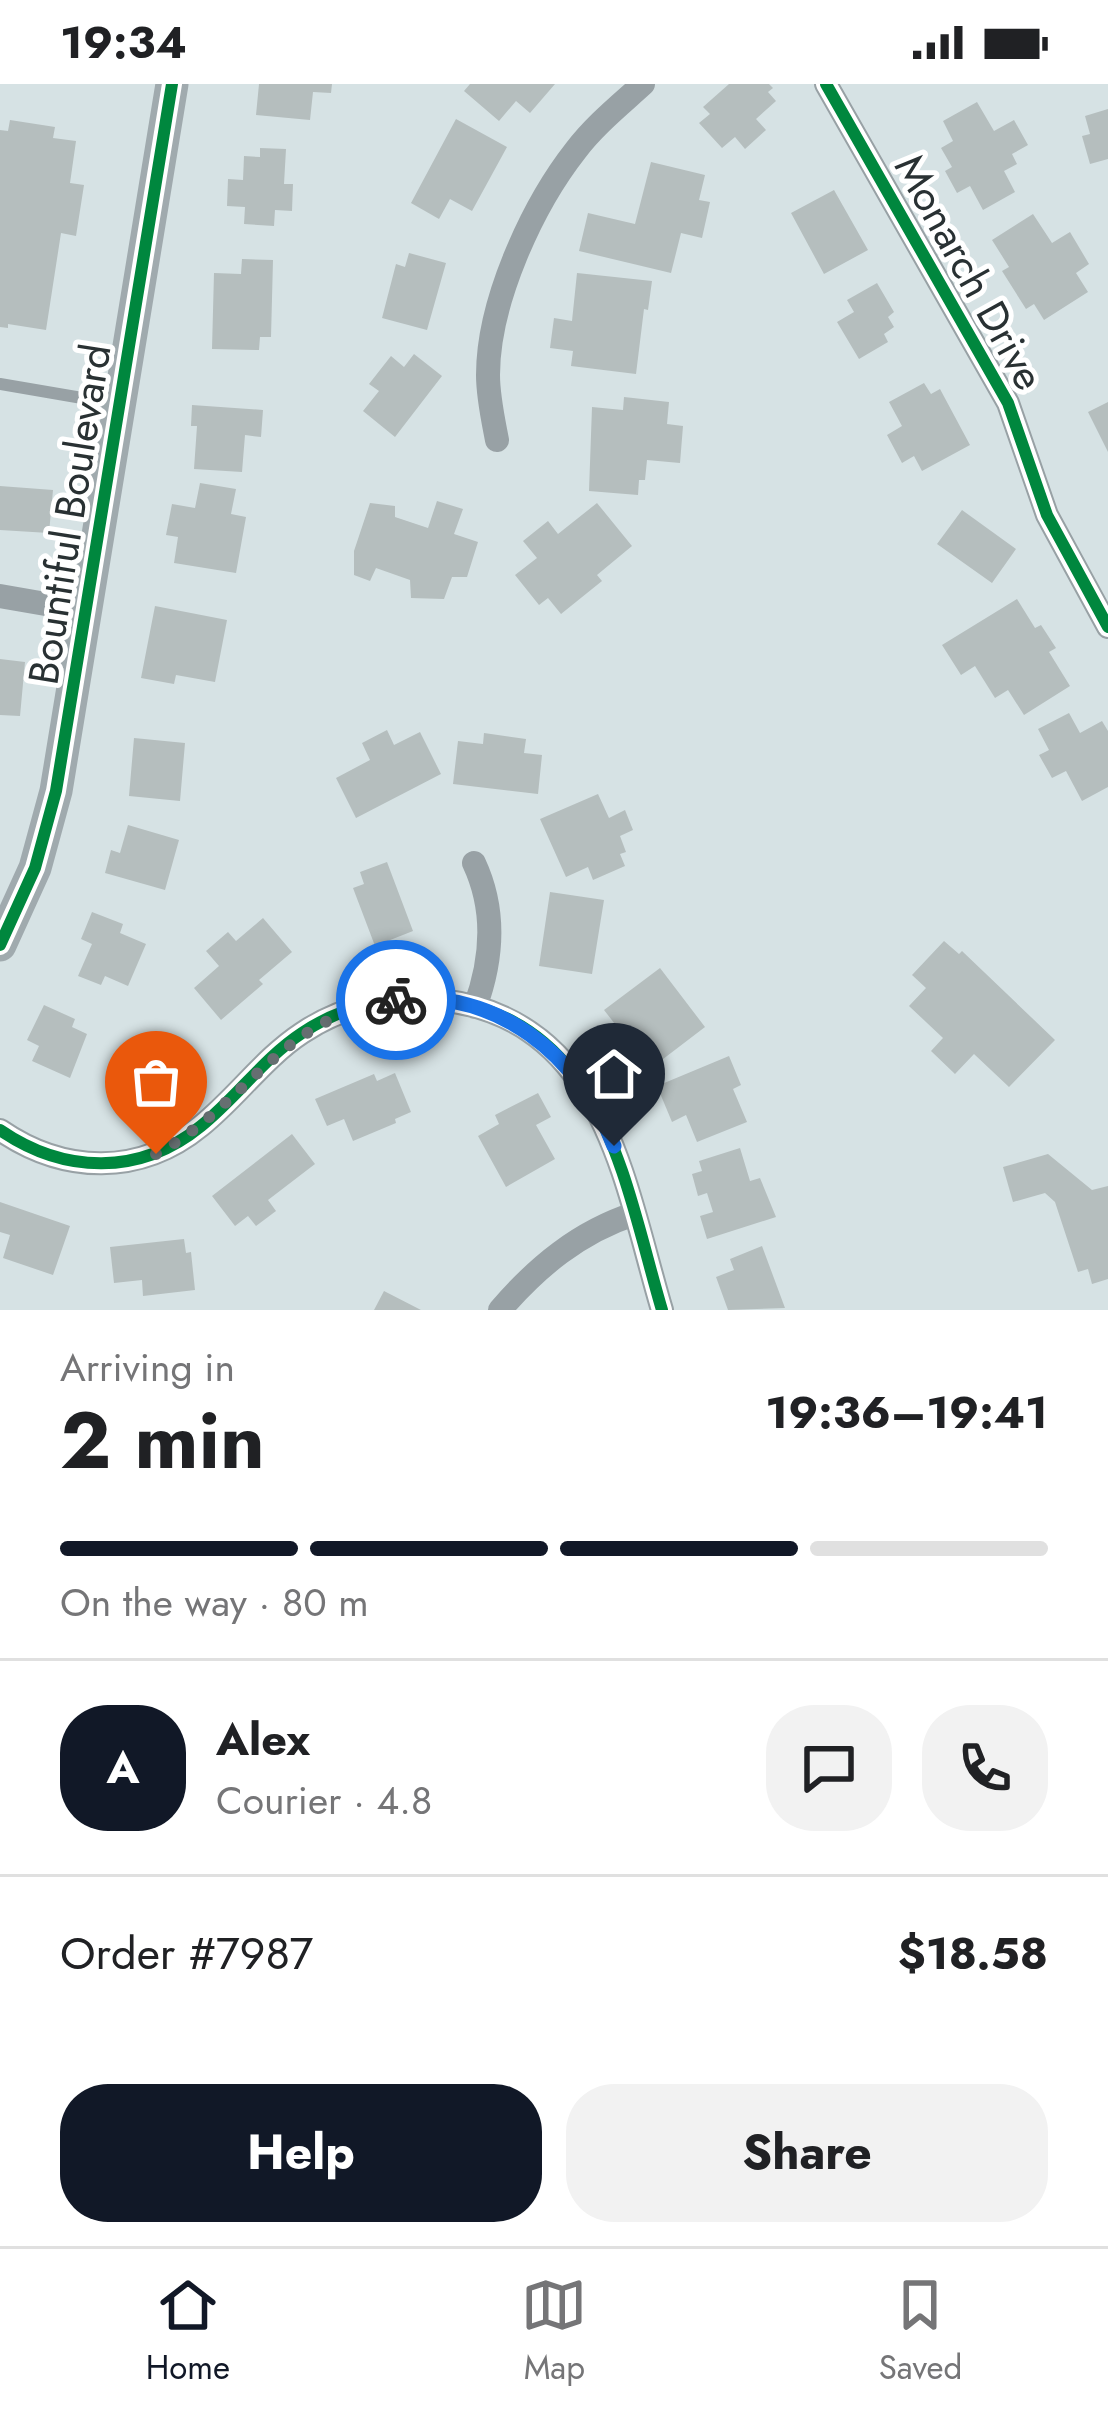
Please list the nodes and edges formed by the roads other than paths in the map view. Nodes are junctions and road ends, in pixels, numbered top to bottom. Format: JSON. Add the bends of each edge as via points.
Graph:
{"nodes":[{"id":1,"x":172,"y":84,"type":"edge"},
{"id":2,"x":643,"y":84,"type":"edge"},
{"id":3,"x":826,"y":84,"type":"edge"},
{"id":4,"x":0,"y":384,"type":"edge"},
{"id":5,"x":120,"y":404,"type":"junction"},
{"id":6,"x":496,"y":440,"type":"dead end"},
{"id":7,"x":0,"y":596,"type":"edge"},
{"id":8,"x":86,"y":610,"type":"junction"},
{"id":9,"x":1108,"y":627,"type":"edge"},
{"id":10,"x":474,"y":862,"type":"dead end"},
{"id":11,"x":0,"y":945,"type":"edge"},
{"id":12,"x":475,"y":1007,"type":"junction"},
{"id":13,"x":0,"y":1130,"type":"edge"},
{"id":14,"x":634,"y":1214,"type":"junction"},
{"id":15,"x":500,"y":1310,"type":"edge"},
{"id":16,"x":662,"y":1310,"type":"edge"}],
"edges":[{"from":1,"to":5,"type":"main road","name":"Bountiful Boulevard"},
{"from":2,"to":6,"type":"street","via":[[567,162],[520,250],[491,347]]},
{"from":3,"to":9,"type":"street","name":"Monarch Drive","via":[[1008,403],[1047,515]]},
{"from":4,"to":5,"type":"lane"},
{"from":5,"to":8,"type":"main road","name":"Bountiful Boulevard"},
{"from":7,"to":8,"type":"street"},
{"from":8,"to":11,"type":"main road","name":"Bountiful Boulevard","via":[[48,830]]},
{"from":10,"to":12,"type":"street","via":[[491,926]]},
{"from":12,"to":13,"type":"street","via":[[407,998],[324,1021],[289,1042],[200,1127],[130,1162],[77,1163]]},
{"from":12,"to":14,"type":"street","via":[[538,1039],[582,1083],[606,1123]]},
{"from":14,"to":15,"type":"street","via":[[567,1247]]},
{"from":14,"to":16,"type":"street"}]}
